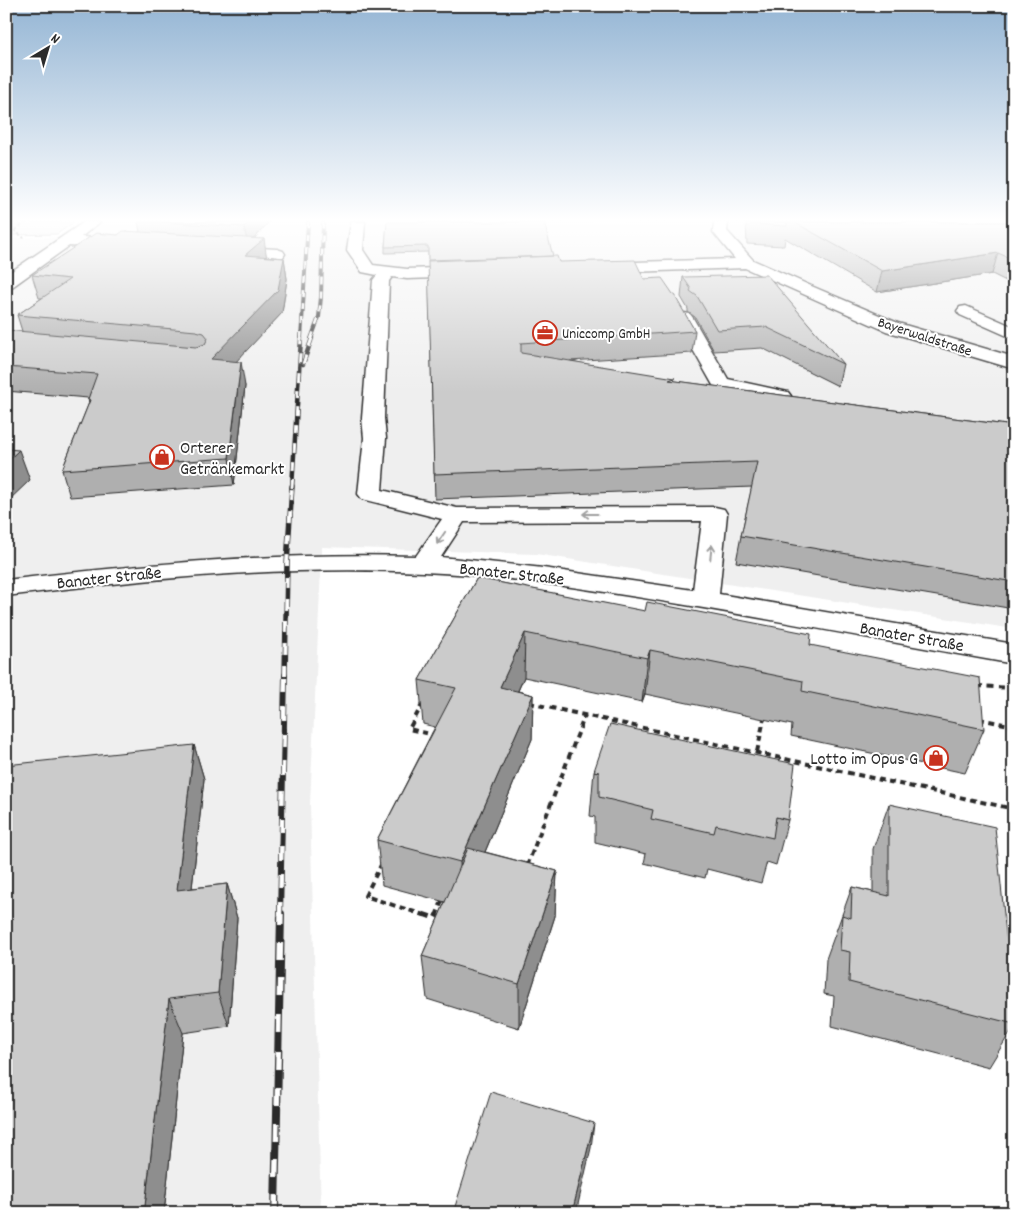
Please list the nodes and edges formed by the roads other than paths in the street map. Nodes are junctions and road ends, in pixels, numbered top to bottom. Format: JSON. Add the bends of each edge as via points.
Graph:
{"nodes":[{"id":1,"x":382,"y":279,"type":"edge"},
{"id":2,"x":783,"y":279,"type":"edge"},
{"id":3,"x":679,"y":310,"type":"edge"},
{"id":4,"x":966,"y":311,"type":"dead end"},
{"id":5,"x":1014,"y":334,"type":"edge"},
{"id":6,"x":1012,"y":362,"type":"edge"},
{"id":7,"x":781,"y":396,"type":"edge"},
{"id":8,"x":456,"y":514,"type":"junction"},
{"id":9,"x":423,"y":564,"type":"junction"},
{"id":10,"x":6,"y":588,"type":"edge"},
{"id":11,"x":705,"y":600,"type":"junction"},
{"id":12,"x":1014,"y":654,"type":"edge"}],
"edges":[{"from":1,"to":8,"type":"street","via":[[370,494]]},
{"from":2,"to":6,"type":"street","name":"Bayerwaldstraße","via":[[892,327]]},
{"from":3,"to":7,"type":"street","via":[[721,383]]},
{"from":4,"to":5,"type":"street"},
{"from":8,"to":9,"type":"street","one_way":true},
{"from":11,"to":8,"type":"street","one_way":true,"via":[[715,514]]},
{"from":9,"to":10,"type":"street","name":"Banater Straße","via":[[287,564],[192,569]]},
{"from":9,"to":11,"type":"street","name":"Banater Straße","via":[[506,571]]},
{"from":11,"to":12,"type":"street","name":"Banater Straße"}]}
